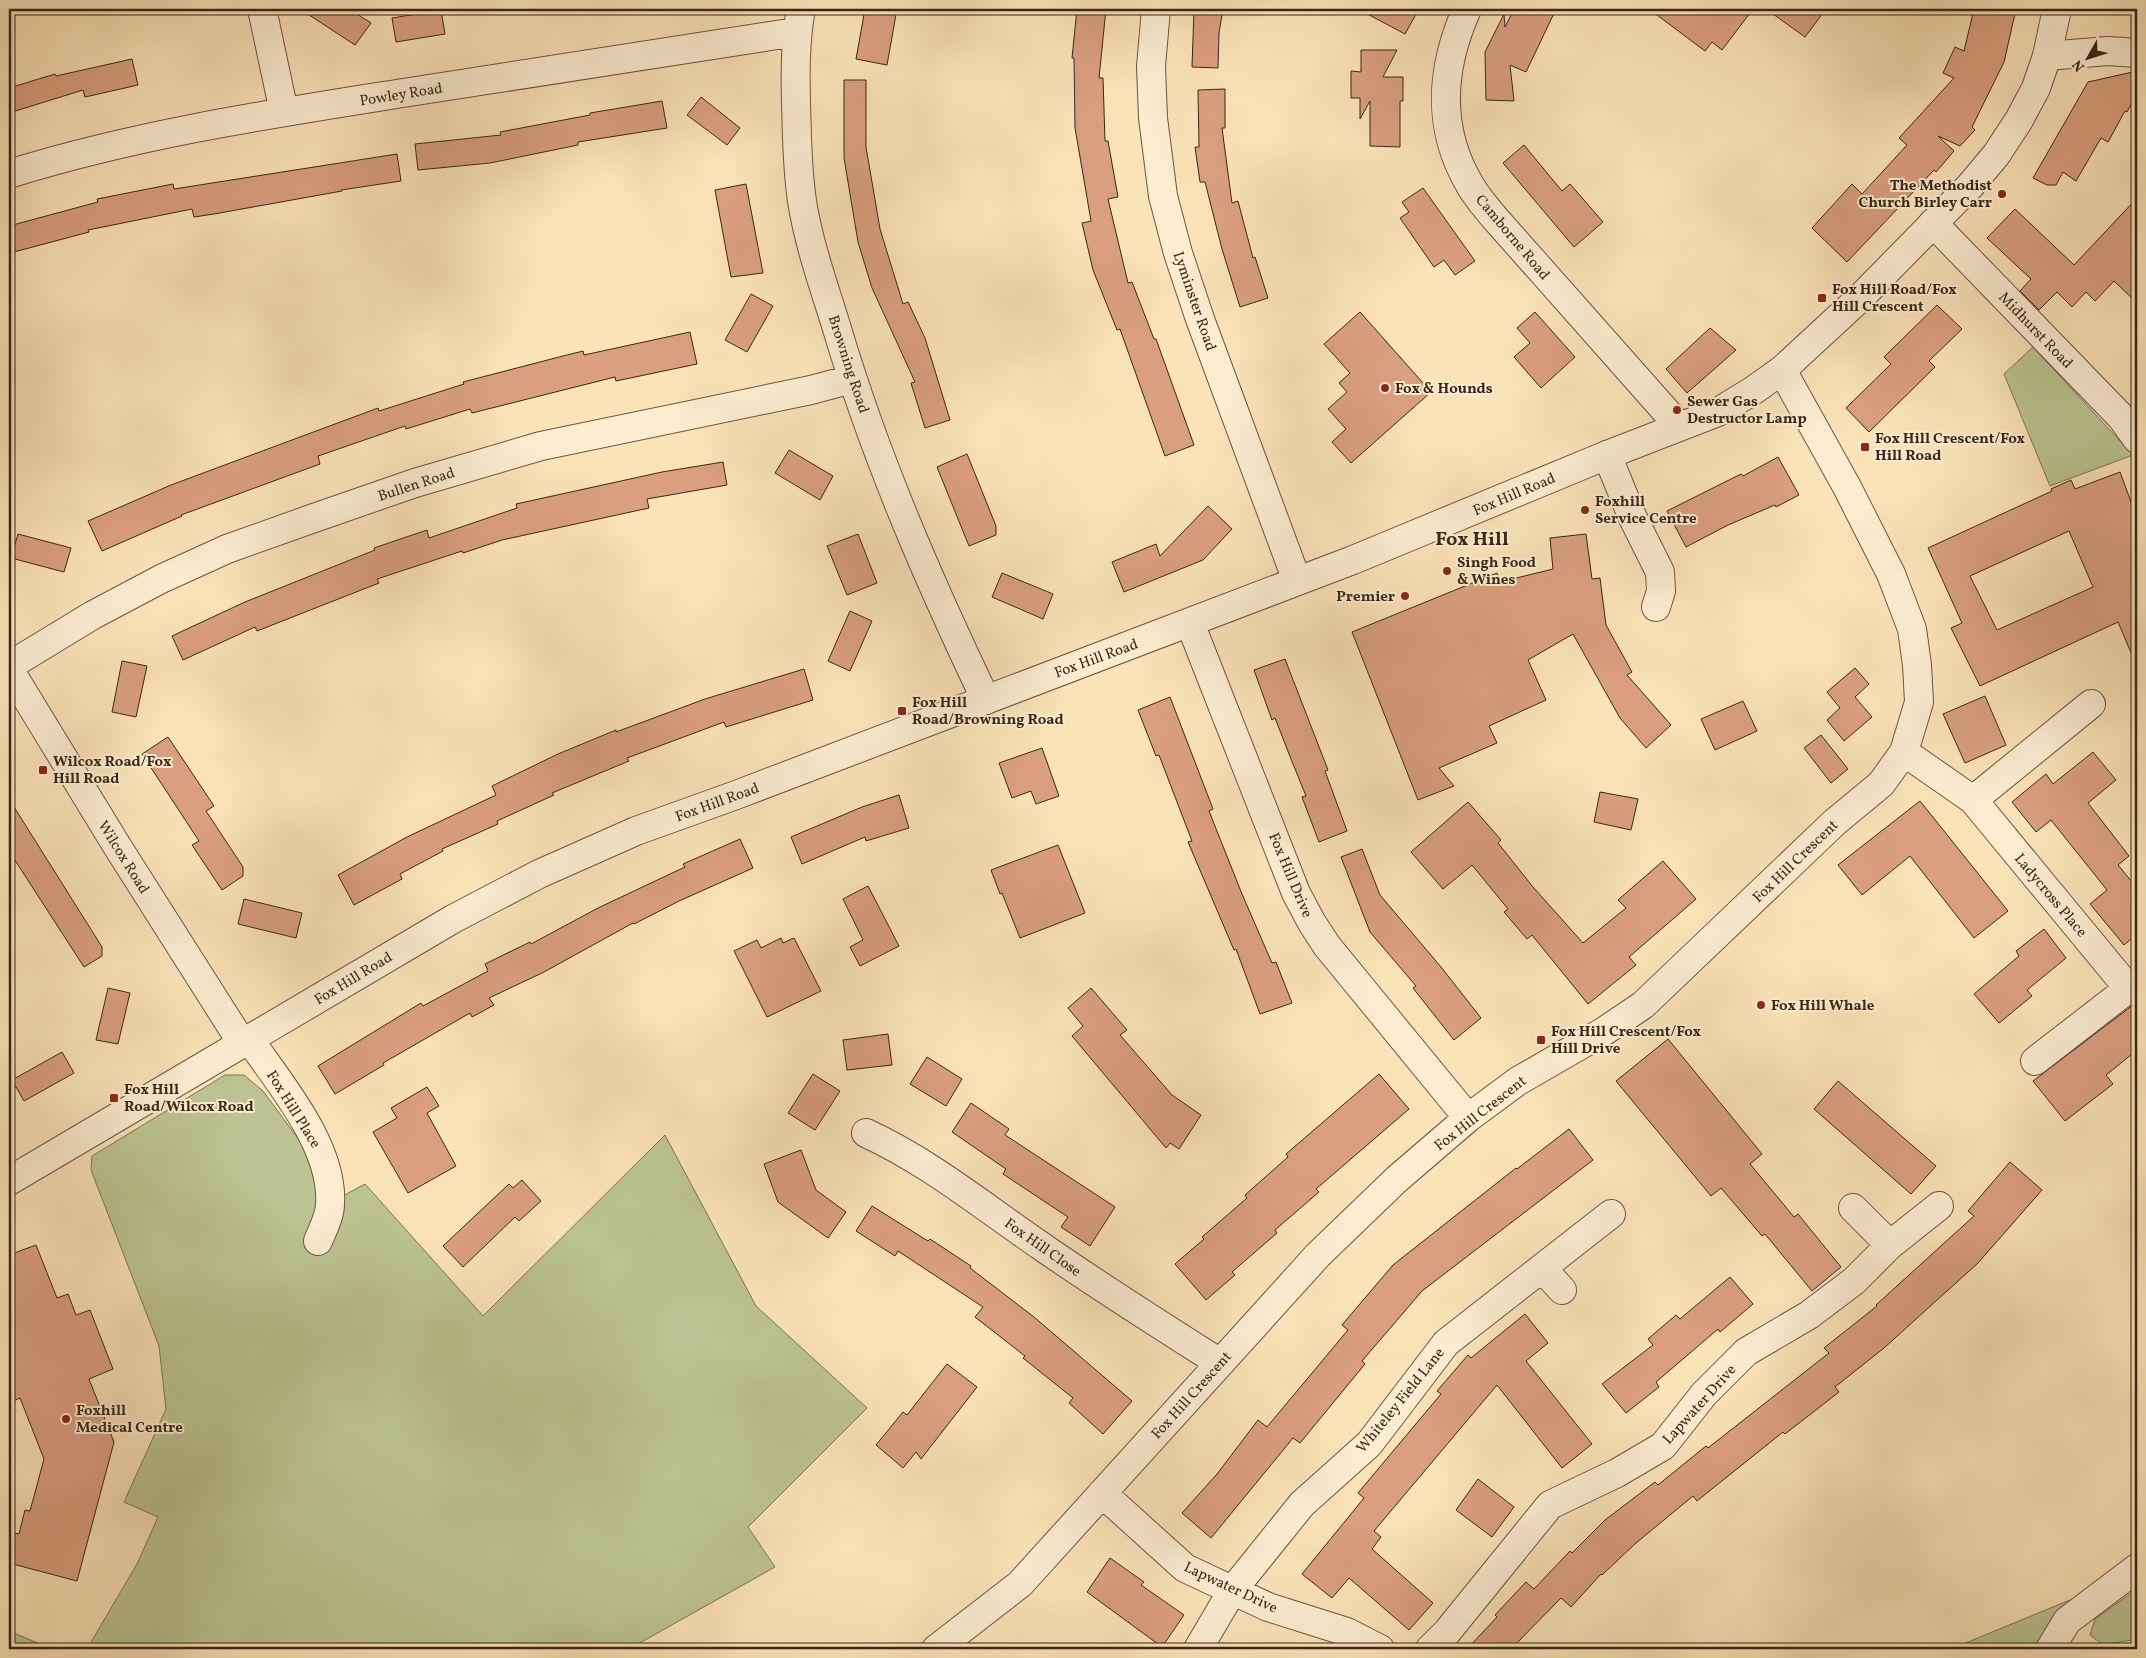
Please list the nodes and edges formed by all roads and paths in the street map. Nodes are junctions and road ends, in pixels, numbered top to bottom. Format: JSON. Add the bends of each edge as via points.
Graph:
{"nodes":[{"id":1,"x":262,"y":9,"type":"edge"},
{"id":2,"x":1156,"y":9,"type":"edge"},
{"id":3,"x":1467,"y":9,"type":"edge"},
{"id":4,"x":2057,"y":9,"type":"edge"},
{"id":5,"x":799,"y":20,"type":"edge"},
{"id":6,"x":2137,"y":53,"type":"edge"},
{"id":7,"x":2047,"y":56,"type":"junction"},
{"id":8,"x":284,"y":112,"type":"junction"},
{"id":9,"x":9,"y":174,"type":"edge"},
{"id":10,"x":1932,"y":223,"type":"junction"},
{"id":11,"x":1782,"y":370,"type":"junction"},
{"id":12,"x":852,"y":379,"type":"junction"},
{"id":13,"x":1679,"y":426,"type":"junction"},
{"id":14,"x":2137,"y":439,"type":"edge"},
{"id":15,"x":1607,"y":455,"type":"junction"},
{"id":16,"x":1297,"y":581,"type":"junction"},
{"id":17,"x":1656,"y":607,"type":"dead end"},
{"id":18,"x":1190,"y":623,"type":"junction"},
{"id":19,"x":9,"y":667,"type":"edge"},
{"id":20,"x":986,"y":700,"type":"junction"},
{"id":21,"x":2091,"y":704,"type":"dead end"},
{"id":22,"x":1904,"y":752,"type":"junction"},
{"id":23,"x":1973,"y":800,"type":"junction"},
{"id":24,"x":2133,"y":986,"type":"edge"},
{"id":25,"x":246,"y":1041,"type":"junction"},
{"id":26,"x":2035,"y":1061,"type":"dead end"},
{"id":27,"x":1468,"y":1118,"type":"junction"},
{"id":28,"x":866,"y":1133,"type":"dead end"},
{"id":29,"x":9,"y":1181,"type":"edge"},
{"id":30,"x":1939,"y":1206,"type":"dead end"},
{"id":31,"x":1853,"y":1208,"type":"dead end"},
{"id":32,"x":1611,"y":1214,"type":"dead end"},
{"id":33,"x":318,"y":1240,"type":"dead end"},
{"id":34,"x":1890,"y":1245,"type":"junction"},
{"id":35,"x":1542,"y":1268,"type":"junction"},
{"id":36,"x":1562,"y":1290,"type":"dead end"},
{"id":37,"x":1220,"y":1363,"type":"junction"},
{"id":38,"x":1102,"y":1493,"type":"junction"},
{"id":39,"x":2137,"y":1568,"type":"edge"},
{"id":40,"x":1232,"y":1591,"type":"junction"},
{"id":41,"x":936,"y":1649,"type":"edge"},
{"id":42,"x":1198,"y":1649,"type":"edge"},
{"id":43,"x":1380,"y":1649,"type":"edge"},
{"id":44,"x":1430,"y":1649,"type":"edge"},
{"id":45,"x":2050,"y":1649,"type":"edge"}],
"edges":[{"from":1,"to":8,"type":"street"},
{"from":2,"to":16,"type":"street","name":"Lyminster Road","via":[[1151,66],[1153,118],[1163,196],[1200,319]]},
{"from":3,"to":13,"type":"street","name":"Camborne Road","via":[[1455,36],[1446,76],[1446,118],[1470,185],[1493,216]]},
{"from":4,"to":7,"type":"street","name":"Fox Hill Road"},
{"from":5,"to":8,"type":"street","name":"Powley Road"},
{"from":5,"to":12,"type":"street","name":"Browning Road","via":[[797,150],[802,201]]},
{"from":6,"to":7,"type":"street","via":[[2108,51]]},
{"from":7,"to":10,"type":"street","name":"Fox Hill Road","via":[[2036,88],[1996,155]]},
{"from":8,"to":9,"type":"street","name":"Powley Road","via":[[149,137]]},
{"from":10,"to":11,"type":"street","name":"Fox Hill Road","via":[[1860,298]]},
{"from":10,"to":14,"type":"street","name":"Midhurst Road","via":[[2121,418]]},
{"from":11,"to":13,"type":"street","name":"Fox Hill Road","via":[[1718,412]]},
{"from":11,"to":22,"type":"street","name":"Fox Hill Crescent","via":[[1847,486],[1891,574],[1912,629],[1919,702]]},
{"from":12,"to":19,"type":"street","name":"Bullen Road","via":[[541,446],[414,483],[219,553],[93,615]]},
{"from":12,"to":20,"type":"street","name":"Browning Road","via":[[938,600]]},
{"from":13,"to":15,"type":"street","name":"Fox Hill Road"},
{"from":15,"to":16,"type":"street","name":"Fox Hill Road"},
{"from":15,"to":17,"type":"street","via":[[1660,572],[1661,591]]},
{"from":16,"to":18,"type":"street","name":"Fox Hill Road"},
{"from":18,"to":20,"type":"street","name":"Fox Hill Road"},
{"from":18,"to":27,"type":"street","name":"Fox Hill Drive","via":[[1296,893],[1312,923],[1327,946]]},
{"from":19,"to":25,"type":"street","name":"Wilcox Road","via":[[117,846]]},
{"from":20,"to":25,"type":"street","name":"Fox Hill Road","via":[[636,832],[539,874],[452,919]]},
{"from":21,"to":23,"type":"street"},
{"from":22,"to":23,"type":"street","name":"Ladycross Place"},
{"from":22,"to":27,"type":"street","name":"Fox Hill Crescent","via":[[1881,784],[1835,822],[1643,1005],[1518,1081]]},
{"from":23,"to":24,"type":"street","name":"Ladycross Place"},
{"from":24,"to":26,"type":"street","name":"Ladycross Place"},
{"from":25,"to":29,"type":"street","name":"Fox Hill Road"},
{"from":25,"to":33,"type":"street","name":"Fox Hill Place","via":[[301,1116],[322,1155],[329,1180],[330,1205]]},
{"from":27,"to":37,"type":"street","name":"Fox Hill Crescent","via":[[1397,1179],[1318,1255]]},
{"from":28,"to":37,"type":"street","name":"Fox Hill Close","via":[[890,1144],[960,1188],[1084,1276]]},
{"from":30,"to":34,"type":"street","name":"Lapwater Drive"},
{"from":31,"to":34,"type":"street"},
{"from":32,"to":35,"type":"street","name":"Whiteley Field Lane"},
{"from":34,"to":44,"type":"street","name":"Lapwater Drive","via":[[1854,1281],[1809,1315],[1746,1352],[1704,1394],[1662,1446],[1617,1473],[1550,1505]]},
{"from":35,"to":36,"type":"street"},
{"from":35,"to":40,"type":"street","name":"Whiteley Field Lane","via":[[1446,1343],[1369,1444],[1302,1504]]},
{"from":37,"to":38,"type":"street","name":"Fox Hill Crescent"},
{"from":38,"to":40,"type":"street","name":"Lapwater Drive","via":[[1185,1568]]},
{"from":38,"to":41,"type":"street","name":"Fox Hill Crescent","via":[[1020,1584]]},
{"from":39,"to":45,"type":"street","via":[[2068,1621]]},
{"from":40,"to":42,"type":"street","name":"Whiteley Field Lane"},
{"from":40,"to":43,"type":"street","name":"Lapwater Drive","via":[[1268,1607],[1347,1632]]}]}
